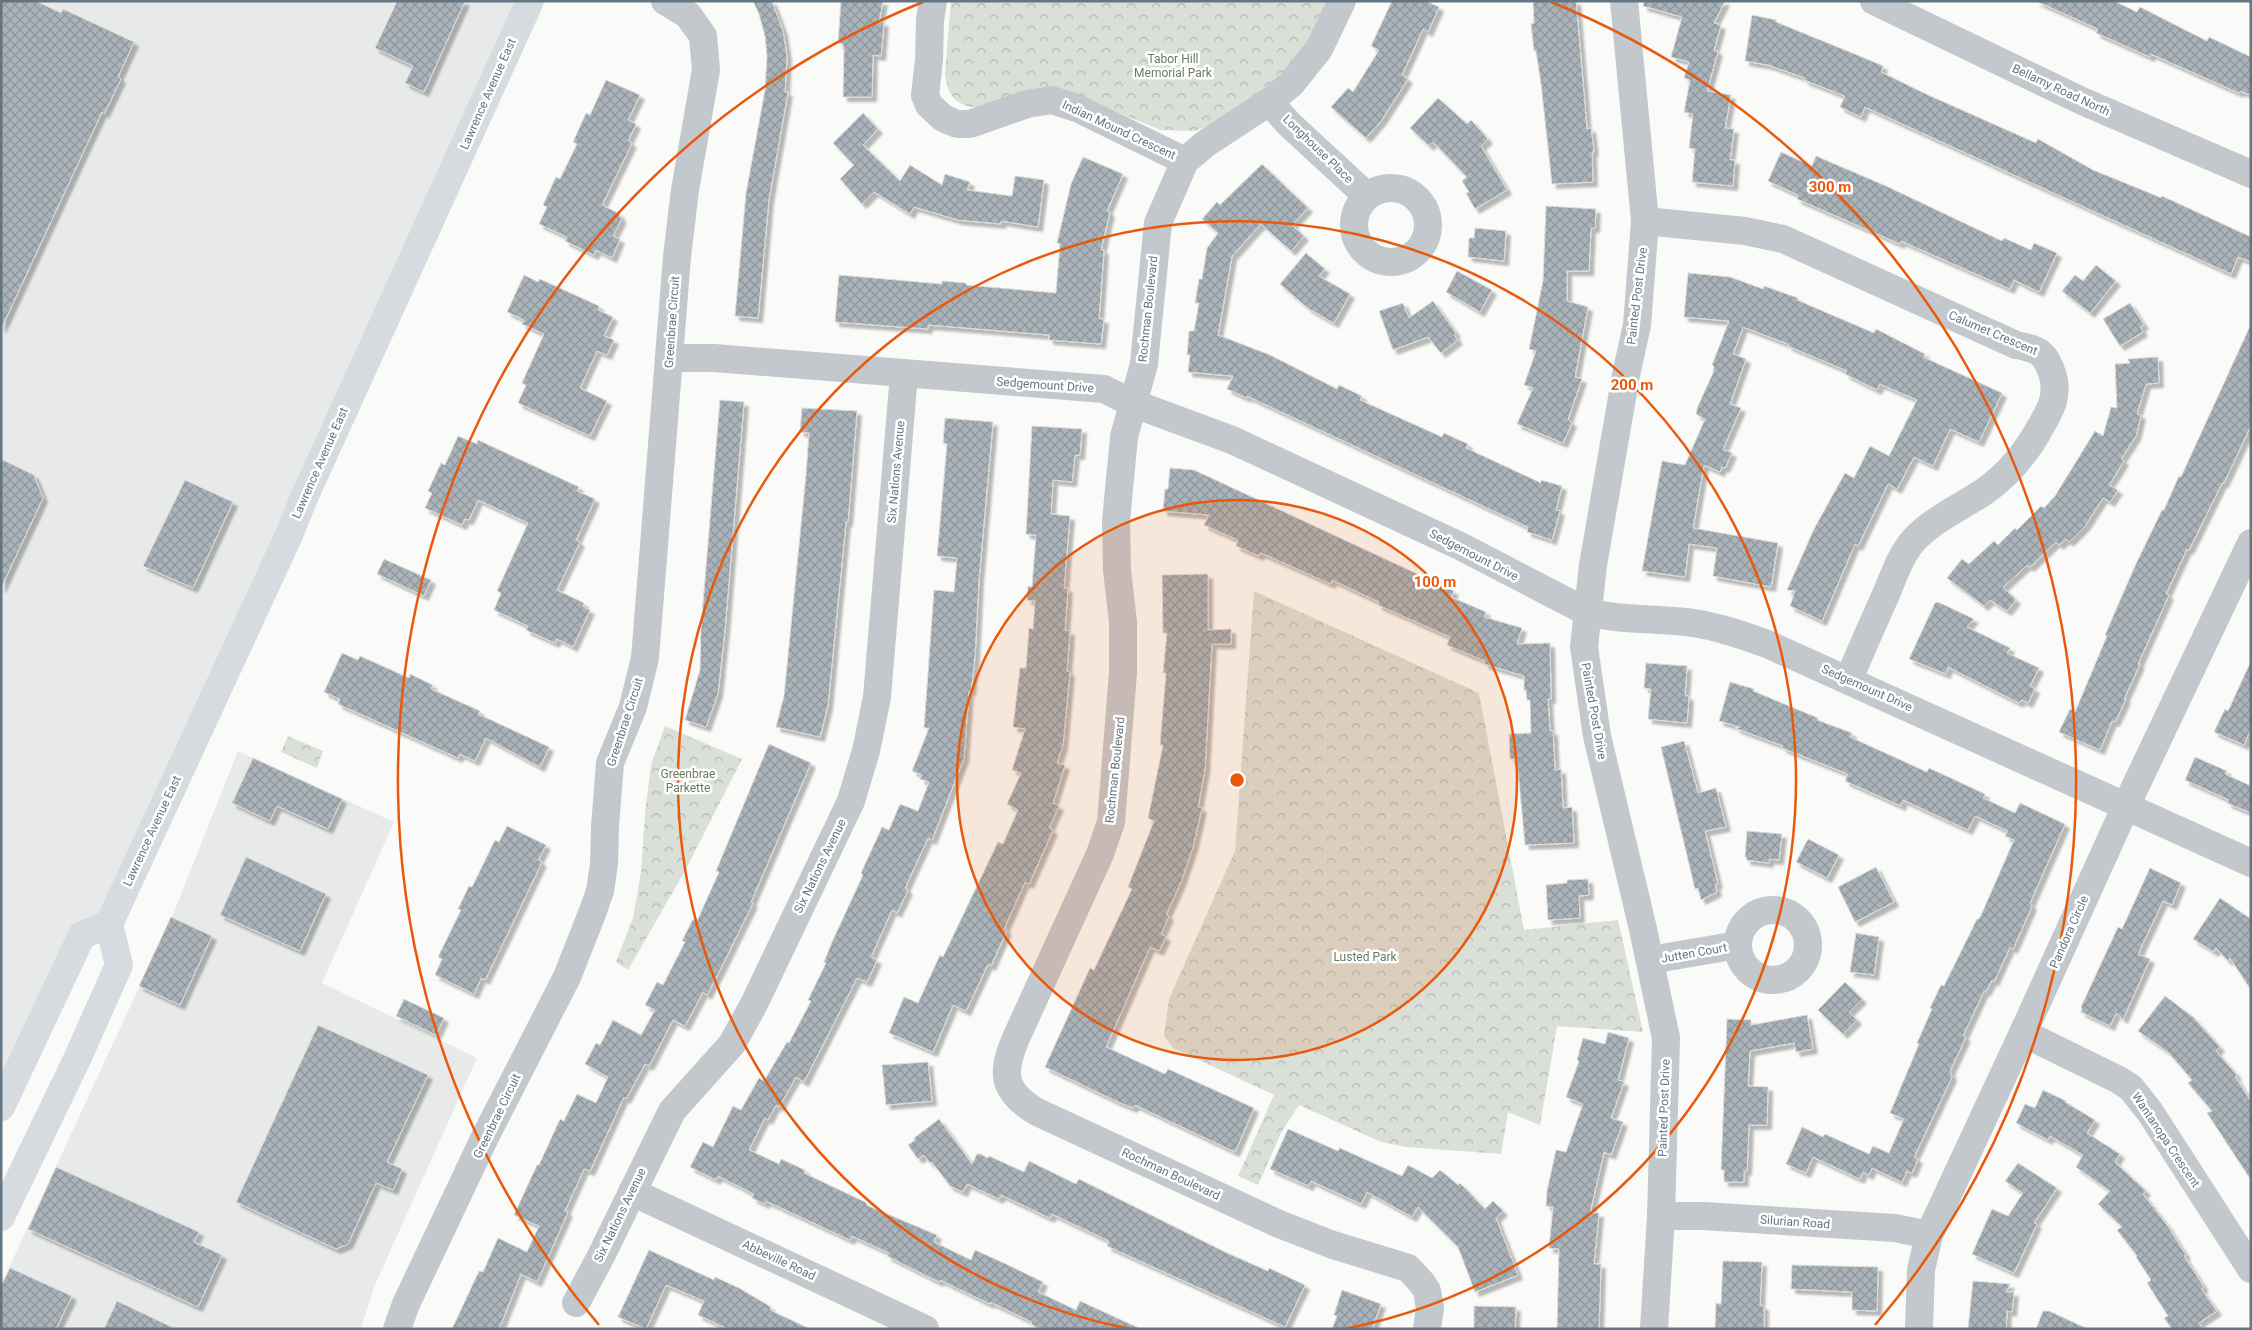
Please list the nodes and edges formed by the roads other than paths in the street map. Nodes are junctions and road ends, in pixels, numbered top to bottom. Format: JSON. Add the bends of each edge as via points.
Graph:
{"nodes":[{"id":1,"x":530,"y":1,"type":"edge"},
{"id":2,"x":665,"y":1,"type":"edge"},
{"id":3,"x":933,"y":1,"type":"edge"},
{"id":4,"x":1342,"y":1,"type":"edge"},
{"id":5,"x":1624,"y":1,"type":"edge"},
{"id":6,"x":1874,"y":1,"type":"edge"},
{"id":7,"x":1269,"y":102,"type":"junction"},
{"id":8,"x":1185,"y":161,"type":"junction"},
{"id":9,"x":2251,"y":174,"type":"edge"},
{"id":10,"x":1367,"y":196,"type":"dead end"},
{"id":11,"x":1645,"y":220,"type":"junction"},
{"id":12,"x":670,"y":358,"type":"junction"},
{"id":13,"x":904,"y":374,"type":"junction"},
{"id":14,"x":1132,"y":404,"type":"junction"},
{"id":15,"x":2251,"y":543,"type":"edge"},
{"id":16,"x":1587,"y":612,"type":"junction"},
{"id":17,"x":1849,"y":680,"type":"junction"},
{"id":18,"x":2126,"y":806,"type":"junction"},
{"id":19,"x":2251,"y":862,"type":"edge"},
{"id":20,"x":109,"y":924,"type":"junction"},
{"id":21,"x":1738,"y":945,"type":"dead end"},
{"id":22,"x":1650,"y":960,"type":"junction"},
{"id":23,"x":2024,"y":1033,"type":"junction"},
{"id":24,"x":1,"y":1107,"type":"edge"},
{"id":25,"x":632,"y":1192,"type":"junction"},
{"id":26,"x":1661,"y":1216,"type":"junction"},
{"id":27,"x":1,"y":1217,"type":"edge"},
{"id":28,"x":1929,"y":1234,"type":"junction"},
{"id":29,"x":2251,"y":1269,"type":"edge"},
{"id":30,"x":576,"y":1303,"type":"dead end"},
{"id":31,"x":397,"y":1329,"type":"edge"},
{"id":32,"x":925,"y":1329,"type":"edge"},
{"id":33,"x":1427,"y":1329,"type":"edge"},
{"id":34,"x":1654,"y":1329,"type":"edge"},
{"id":35,"x":1919,"y":1329,"type":"edge"}],
"edges":[{"from":1,"to":20,"type":"main road","name":"Lawrence Avenue East"},
{"from":2,"to":12,"type":"street","name":"Greenbrae Circuit","via":[[688,16],[703,36],[706,70],[685,190],[673,296]]},
{"from":3,"to":8,"type":"street","name":"Indian Mound Crescent","via":[[925,95],[929,105],[944,118],[957,124],[970,124],[1027,104],[1052,100],[1078,109]]},
{"from":4,"to":7,"type":"street","name":"Rochman Boulevard","via":[[1311,61]]},
{"from":5,"to":11,"type":"street","name":"Painted Post Drive"},
{"from":6,"to":9,"type":"street","name":"Bellamy Road North","via":[[2082,101]]},
{"from":7,"to":8,"type":"street","name":"Rochman Boulevard"},
{"from":7,"to":10,"type":"street","name":"Longhouse Place"},
{"from":8,"to":14,"type":"street","name":"Rochman Boulevard","via":[[1157,226],[1144,364]]},
{"from":11,"to":16,"type":"street","name":"Painted Post Drive","via":[[1637,325]]},
{"from":11,"to":17,"type":"street","name":"Calumet Crescent","via":[[1745,231],[1784,239],[2016,345],[2032,348],[2044,355],[2049,363],[2056,392],[2052,408],[2028,450],[1985,491],[1947,512],[1913,542],[1898,566]]},
{"from":12,"to":13,"type":"street","name":"Sedgemount Drive","via":[[714,358]]},
{"from":12,"to":31,"type":"street","name":"Greenbrae Circuit","via":[[645,658],[633,707],[610,763],[605,860],[600,890],[567,977],[485,1138]]},
{"from":13,"to":14,"type":"street","name":"Sedgemount Drive","via":[[1104,389]]},
{"from":13,"to":25,"type":"street","name":"Six Nations Avenue","via":[[878,689],[866,751],[851,801],[732,1044],[672,1111]]},
{"from":14,"to":16,"type":"street","name":"Sedgemount Drive","via":[[1240,444],[1460,546]]},
{"from":14,"to":33,"type":"street","name":"Rochman Boulevard","via":[[1124,438],[1116,521],[1123,674],[1111,822],[1100,854],[1008,1055],[1005,1069],[1008,1084],[1016,1096],[1037,1112],[1279,1224],[1408,1268],[1427,1291],[1430,1308]]},
{"from":15,"to":18,"type":"street","name":"Pandora Circle"},
{"from":16,"to":17,"type":"street","name":"Sedgemount Drive","via":[[1610,618],[1676,621],[1728,630]]},
{"from":16,"to":22,"type":"street","name":"Painted Post Drive","via":[[1584,647],[1597,736]]},
{"from":17,"to":18,"type":"street","name":"Sedgemount Drive"},
{"from":18,"to":19,"type":"street","name":"Sedgemount Drive"},
{"from":18,"to":23,"type":"street","name":"Pandora Circle"},
{"from":20,"to":24,"type":"main road","via":[[82,935]]},
{"from":20,"to":27,"type":"main road","via":[[119,965]]},
{"from":21,"to":22,"type":"street","name":"Jutten Court"},
{"from":22,"to":26,"type":"street","name":"Painted Post Drive","via":[[1666,1038]]},
{"from":23,"to":28,"type":"street","name":"Pandora Circle"},
{"from":23,"to":29,"type":"street","name":"Wantanopa Crescent","via":[[2131,1088],[2150,1112]]},
{"from":25,"to":30,"type":"street","name":"Six Nations Avenue"},
{"from":25,"to":32,"type":"street","name":"Abbeville Road"},
{"from":26,"to":28,"type":"street","name":"Silurian Road","via":[[1895,1228]]},
{"from":26,"to":34,"type":"street","name":"Painted Post Drive"},
{"from":28,"to":35,"type":"street","name":"Pandora Circle","via":[[1921,1270]]}]}
